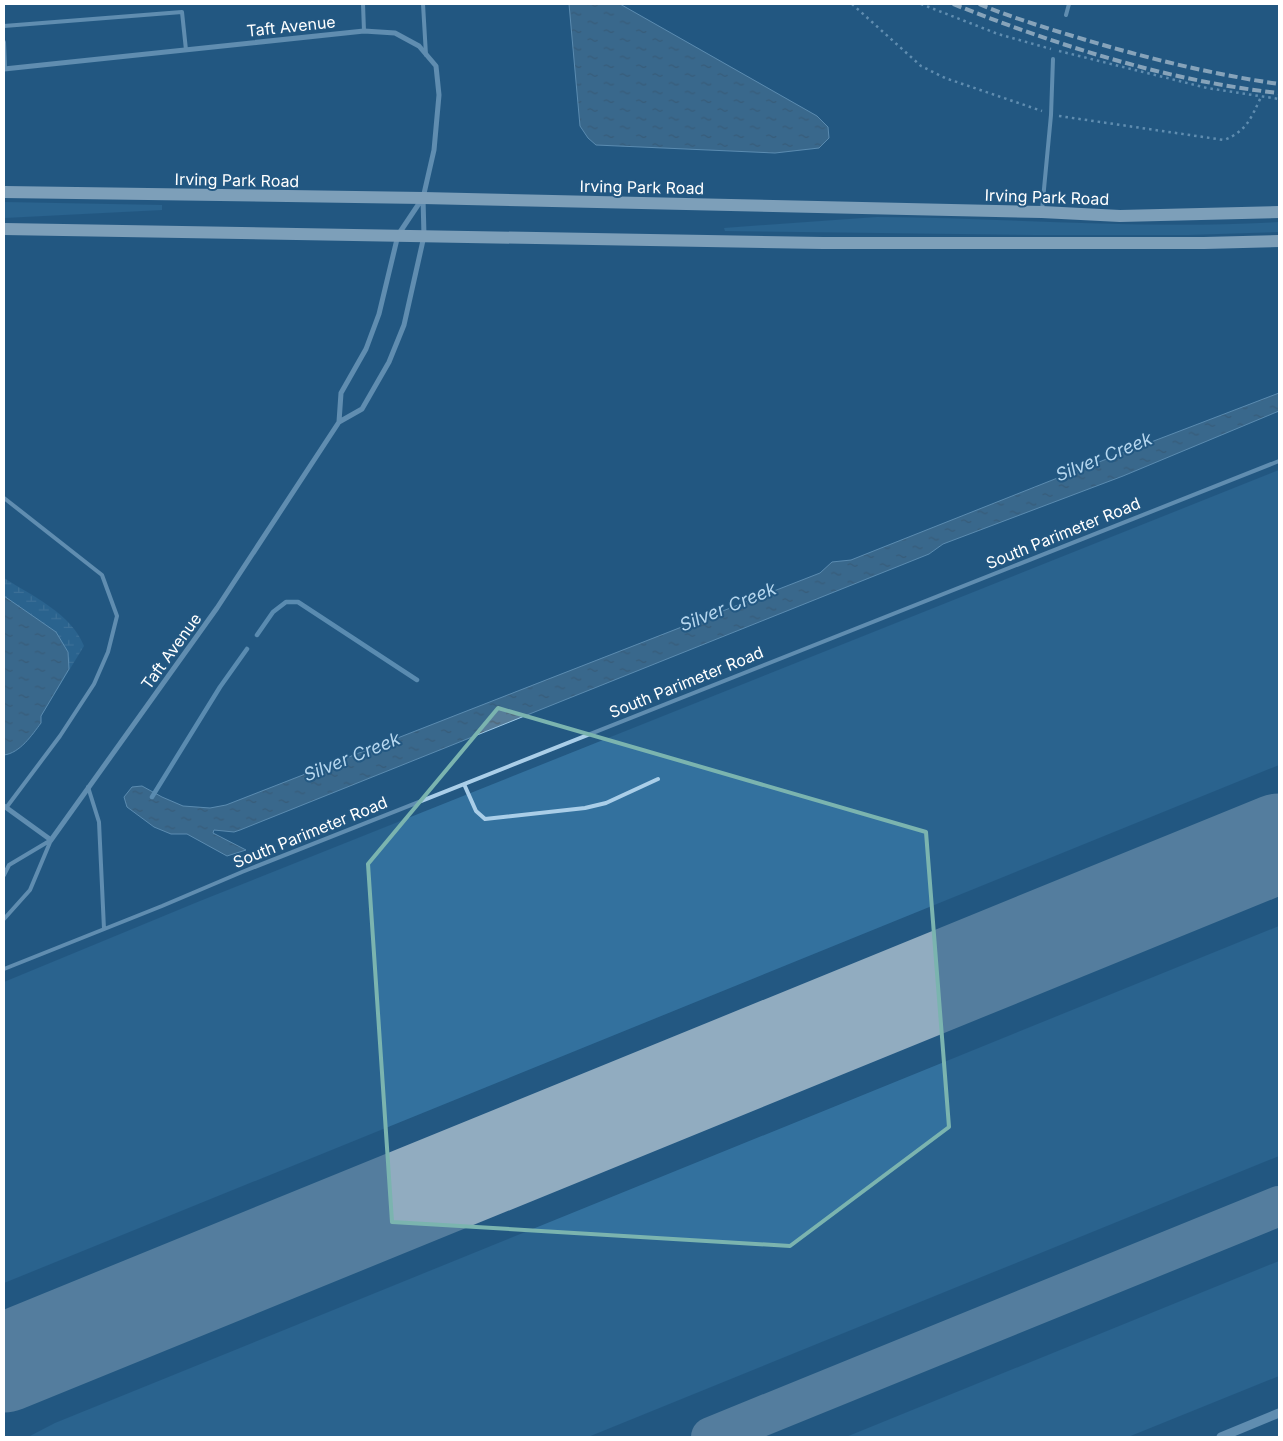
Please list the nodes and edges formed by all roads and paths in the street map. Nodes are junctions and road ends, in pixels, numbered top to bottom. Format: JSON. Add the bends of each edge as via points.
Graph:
{"nodes":[{"id":1,"x":362,"y":4,"type":"edge"},
{"id":2,"x":423,"y":4,"type":"edge"},
{"id":3,"x":852,"y":4,"type":"edge"},
{"id":4,"x":921,"y":4,"type":"edge"},
{"id":5,"x":1069,"y":4,"type":"edge"},
{"id":6,"x":1066,"y":15,"type":"dead end"},
{"id":7,"x":4,"y":26,"type":"edge"},
{"id":8,"x":364,"y":31,"type":"junction"},
{"id":9,"x":4,"y":42,"type":"edge"},
{"id":10,"x":186,"y":50,"type":"junction"},
{"id":11,"x":426,"y":55,"type":"junction"},
{"id":12,"x":1053,"y":59,"type":"dead end"},
{"id":13,"x":5,"y":69,"type":"edge"},
{"id":14,"x":1261,"y":97,"type":"junction"},
{"id":15,"x":1279,"y":99,"type":"edge"},
{"id":16,"x":1051,"y":114,"type":"junction"},
{"id":17,"x":4,"y":192,"type":"edge"},
{"id":18,"x":424,"y":198,"type":"junction"},
{"id":19,"x":1042,"y":212,"type":"junction"},
{"id":20,"x":1279,"y":212,"type":"edge"},
{"id":21,"x":4,"y":229,"type":"edge"},
{"id":22,"x":398,"y":235,"type":"junction"},
{"id":23,"x":424,"y":236,"type":"junction"},
{"id":24,"x":1279,"y":242,"type":"edge"},
{"id":25,"x":339,"y":422,"type":"junction"},
{"id":26,"x":1279,"y":461,"type":"edge"},
{"id":27,"x":4,"y":498,"type":"edge"},
{"id":28,"x":658,"y":779,"type":"dead end"},
{"id":29,"x":464,"y":784,"type":"junction"},
{"id":30,"x":88,"y":787,"type":"junction"},
{"id":31,"x":5,"y":807,"type":"edge"},
{"id":32,"x":51,"y":840,"type":"junction"},
{"id":33,"x":4,"y":875,"type":"edge"},
{"id":34,"x":4,"y":919,"type":"edge"},
{"id":35,"x":104,"y":929,"type":"junction"},
{"id":36,"x":4,"y":969,"type":"edge"},
{"id":37,"x":1279,"y":1413,"type":"edge"},
{"id":38,"x":1221,"y":1437,"type":"edge"}],
"edges":[{"from":1,"to":8,"type":"lane"},
{"from":2,"to":11,"type":"lane"},
{"from":3,"to":16,"type":"path","via":[[921,66],[946,78]]},
{"from":4,"to":14,"type":"path","via":[[998,34],[1084,58],[1207,88]]},
{"from":5,"to":6,"type":"lane"},
{"from":7,"to":10,"type":"lane","via":[[182,12]]},
{"from":8,"to":10,"type":"street","name":"Taft Avenue"},
{"from":8,"to":11,"type":"street","name":"Taft Avenue","via":[[395,33],[419,46]]},
{"from":9,"to":13,"type":"lane"},
{"from":10,"to":13,"type":"street","name":"Taft Avenue"},
{"from":11,"to":18,"type":"street","name":"Taft Avenue","via":[[436,66],[439,94],[434,150]]},
{"from":12,"to":16,"type":"lane"},
{"from":14,"to":15,"type":"path"},
{"from":14,"to":16,"type":"path","via":[[1248,123],[1237,135],[1224,140]]},
{"from":16,"to":19,"type":"lane"},
{"from":17,"to":18,"type":"main road","name":"Irving Park Road"},
{"from":18,"to":19,"type":"main road","name":"Irving Park Road"},
{"from":18,"to":22,"type":"street","name":"Taft Avenue"},
{"from":18,"to":23,"type":"street","name":"Taft Avenue"},
{"from":19,"to":20,"type":"main road","name":"Irving Park Road","via":[[1120,216]]},
{"from":21,"to":22,"type":"main road"},
{"from":22,"to":23,"type":"main road"},
{"from":22,"to":25,"type":"street","name":"Taft Avenue","via":[[379,314],[366,350],[340,394]]},
{"from":23,"to":24,"type":"main road","via":[[843,244]]},
{"from":23,"to":25,"type":"street","name":"Taft Avenue","via":[[404,325],[389,362],[362,409]]},
{"from":25,"to":30,"type":"street","name":"Taft Avenue","via":[[217,608]]},
{"from":26,"to":29,"type":"lane","name":"South Parimeter Road"},
{"from":27,"to":31,"type":"lane","via":[[102,575],[116,616],[108,652],[90,692]]},
{"from":28,"to":29,"type":"lane","via":[[606,803],[485,819],[476,811]]},
{"from":29,"to":35,"type":"lane","name":"South Parimeter Road"},
{"from":30,"to":32,"type":"street","name":"Taft Avenue"},
{"from":30,"to":35,"type":"lane","via":[[99,822]]},
{"from":31,"to":32,"type":"street"},
{"from":32,"to":33,"type":"lane","name":"Taft Avenue","via":[[9,865]]},
{"from":32,"to":34,"type":"lane","via":[[30,890]]},
{"from":35,"to":36,"type":"lane","name":"South Parimeter Road"},
{"from":37,"to":38,"type":"street"}]}
